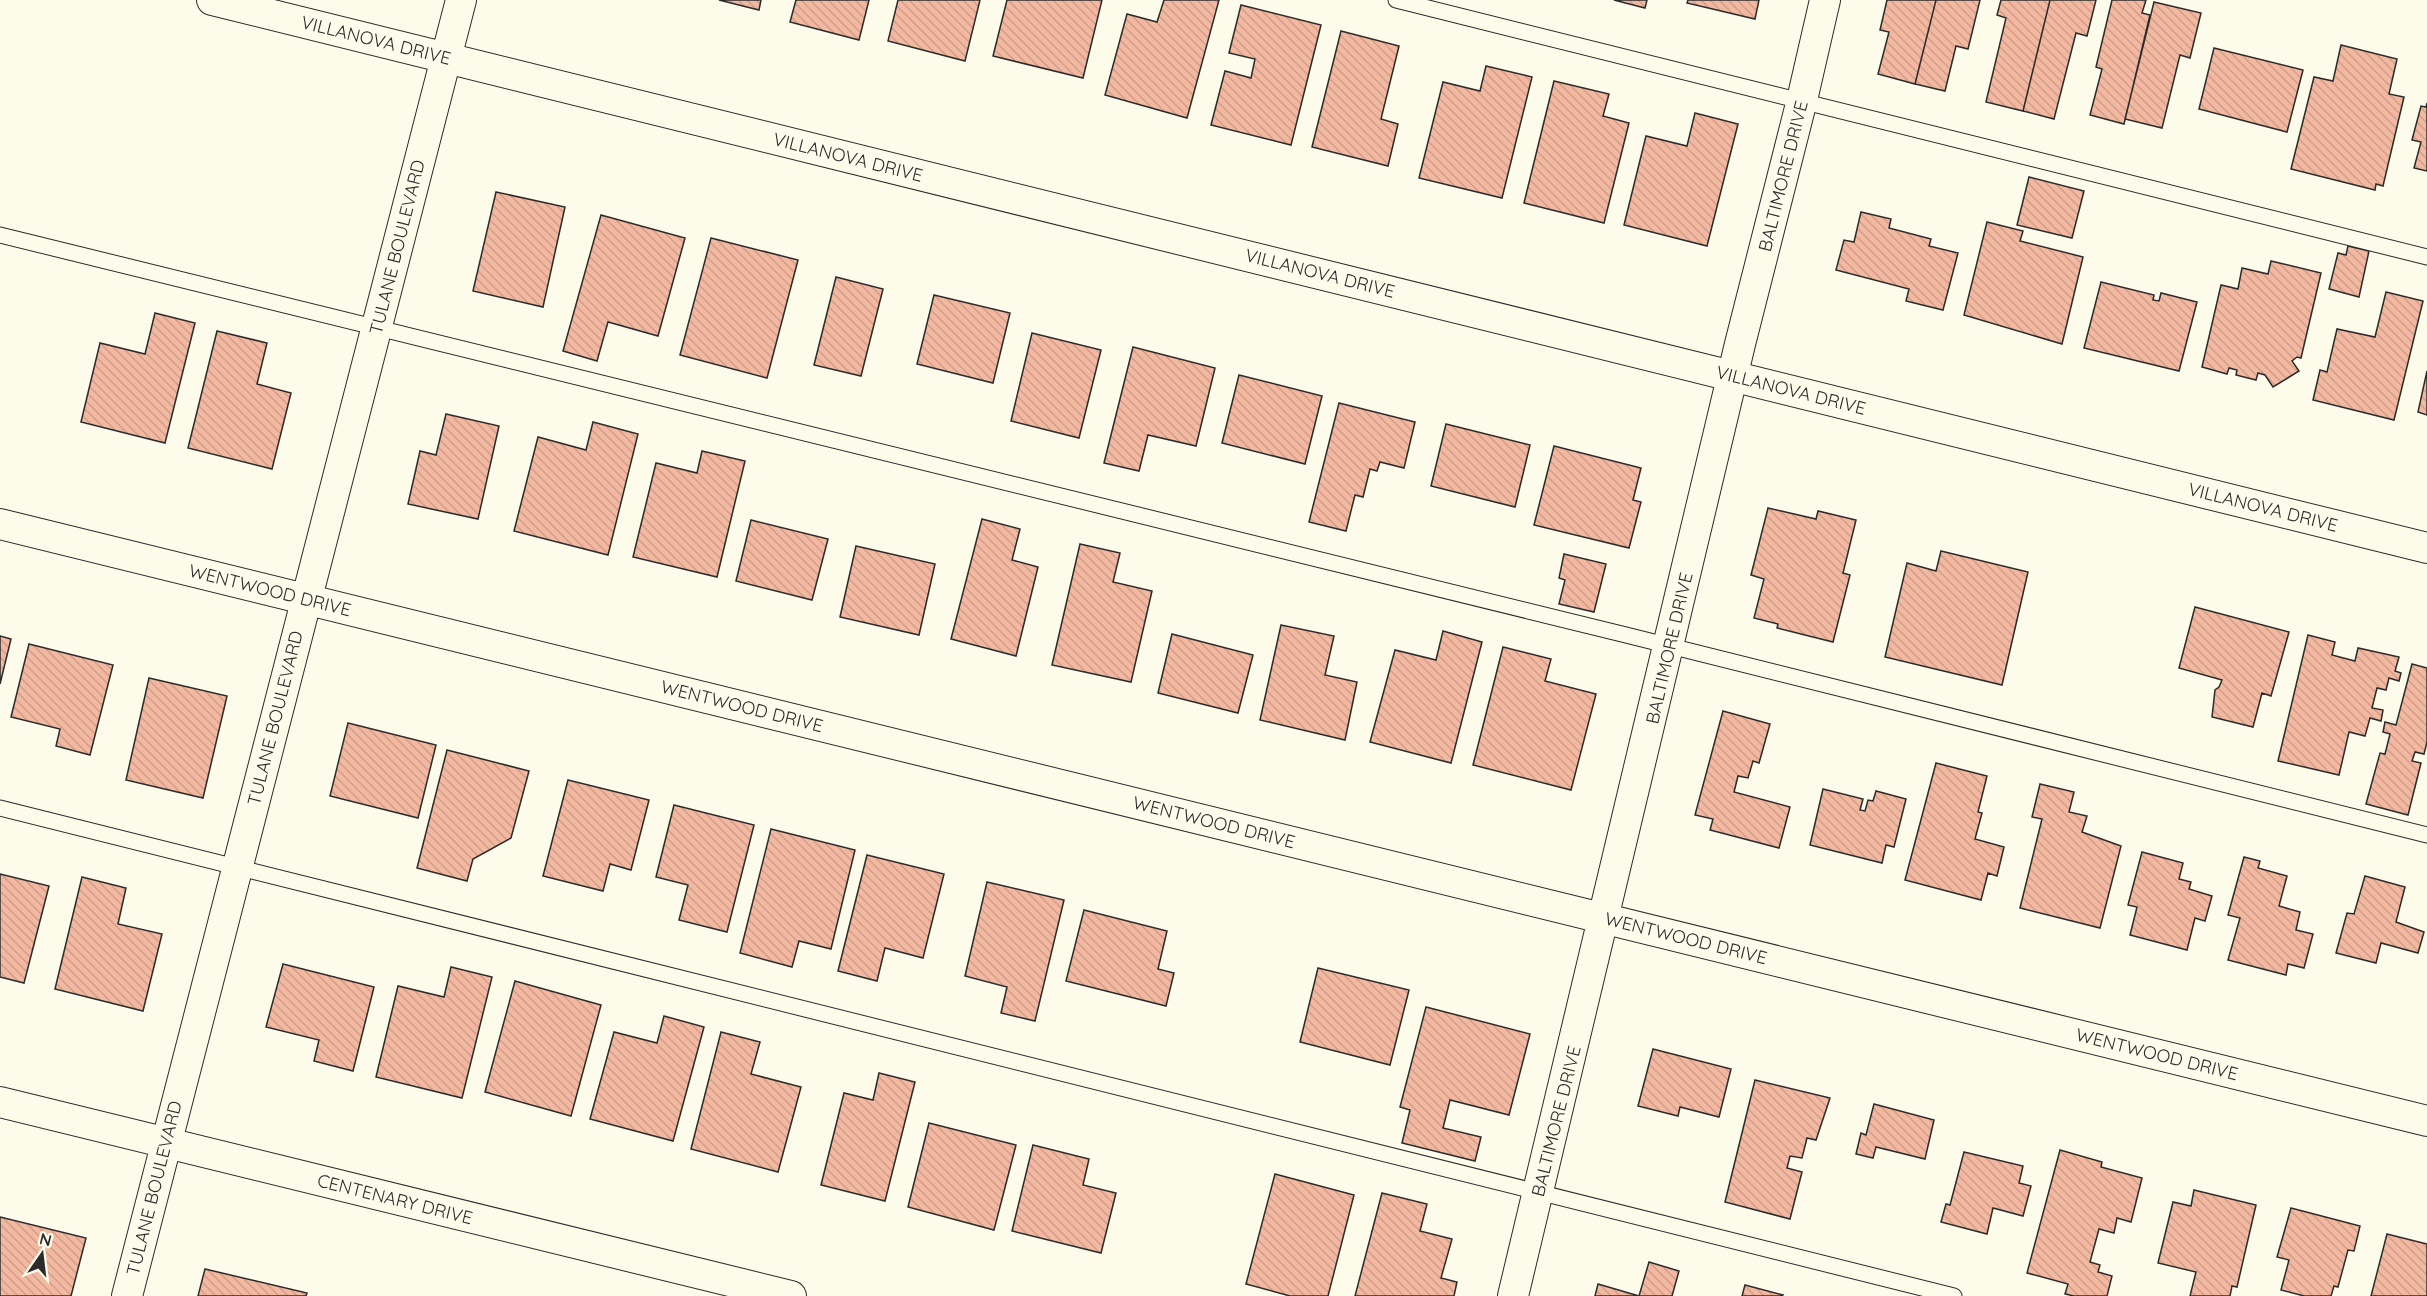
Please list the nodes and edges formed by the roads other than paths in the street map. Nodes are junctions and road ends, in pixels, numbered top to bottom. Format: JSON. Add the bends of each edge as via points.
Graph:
{"nodes":[{"id":1,"x":212,"y":0,"type":"edge"},
{"id":2,"x":461,"y":0,"type":"edge"},
{"id":3,"x":1396,"y":0,"type":"edge"},
{"id":4,"x":1825,"y":0,"type":"edge"},
{"id":5,"x":446,"y":58,"type":"junction"},
{"id":6,"x":1802,"y":100,"type":"junction"},
{"id":7,"x":0,"y":235,"type":"edge"},
{"id":8,"x":2427,"y":256,"type":"edge"},
{"id":9,"x":376,"y":328,"type":"junction"},
{"id":10,"x":1733,"y":375,"type":"junction"},
{"id":11,"x":0,"y":524,"type":"edge"},
{"id":12,"x":2427,"y":548,"type":"edge"},
{"id":13,"x":305,"y":599,"type":"junction"},
{"id":14,"x":1670,"y":646,"type":"junction"},
{"id":15,"x":0,"y":808,"type":"edge"},
{"id":16,"x":2427,"y":835,"type":"edge"},
{"id":17,"x":237,"y":866,"type":"junction"},
{"id":18,"x":1604,"y":918,"type":"junction"},
{"id":19,"x":0,"y":1102,"type":"edge"},
{"id":20,"x":2427,"y":1120,"type":"edge"},
{"id":21,"x":166,"y":1142,"type":"junction"},
{"id":22,"x":1538,"y":1193,"type":"junction"},
{"id":23,"x":127,"y":1296,"type":"edge"},
{"id":24,"x":791,"y":1296,"type":"edge"},
{"id":25,"x":1513,"y":1296,"type":"edge"},
{"id":26,"x":1954,"y":1296,"type":"edge"}],
"edges":[{"from":1,"to":5,"type":"street","name":"VILLANOVA DRIVE"},
{"from":2,"to":5,"type":"street","name":"TULANE BOULEVARD"},
{"from":3,"to":6,"type":"lane"},
{"from":4,"to":6,"type":"street","name":"BALTIMORE DRIVE"},
{"from":5,"to":9,"type":"street","name":"TULANE BOULEVARD"},
{"from":5,"to":10,"type":"street","name":"VILLANOVA DRIVE"},
{"from":6,"to":8,"type":"lane"},
{"from":6,"to":10,"type":"street","name":"BALTIMORE DRIVE"},
{"from":7,"to":9,"type":"lane"},
{"from":9,"to":13,"type":"street","name":"TULANE BOULEVARD"},
{"from":9,"to":14,"type":"lane"},
{"from":10,"to":12,"type":"street","name":"VILLANOVA DRIVE"},
{"from":10,"to":14,"type":"street","name":"BALTIMORE DRIVE"},
{"from":11,"to":13,"type":"street","name":"WENTWOOD DRIVE"},
{"from":13,"to":17,"type":"street","name":"TULANE BOULEVARD"},
{"from":13,"to":18,"type":"street","name":"WENTWOOD DRIVE"},
{"from":14,"to":16,"type":"lane"},
{"from":14,"to":18,"type":"street","name":"BALTIMORE DRIVE"},
{"from":15,"to":17,"type":"lane"},
{"from":17,"to":21,"type":"street","name":"TULANE BOULEVARD"},
{"from":17,"to":22,"type":"lane"},
{"from":18,"to":20,"type":"street","name":"WENTWOOD DRIVE"},
{"from":18,"to":22,"type":"street","name":"BALTIMORE DRIVE"},
{"from":19,"to":21,"type":"street","name":"CENTENARY DRIVE"},
{"from":21,"to":23,"type":"street","name":"TULANE BOULEVARD"},
{"from":21,"to":24,"type":"street","name":"CENTENARY DRIVE"},
{"from":22,"to":25,"type":"street","name":"BALTIMORE DRIVE"},
{"from":22,"to":26,"type":"lane"}]}
